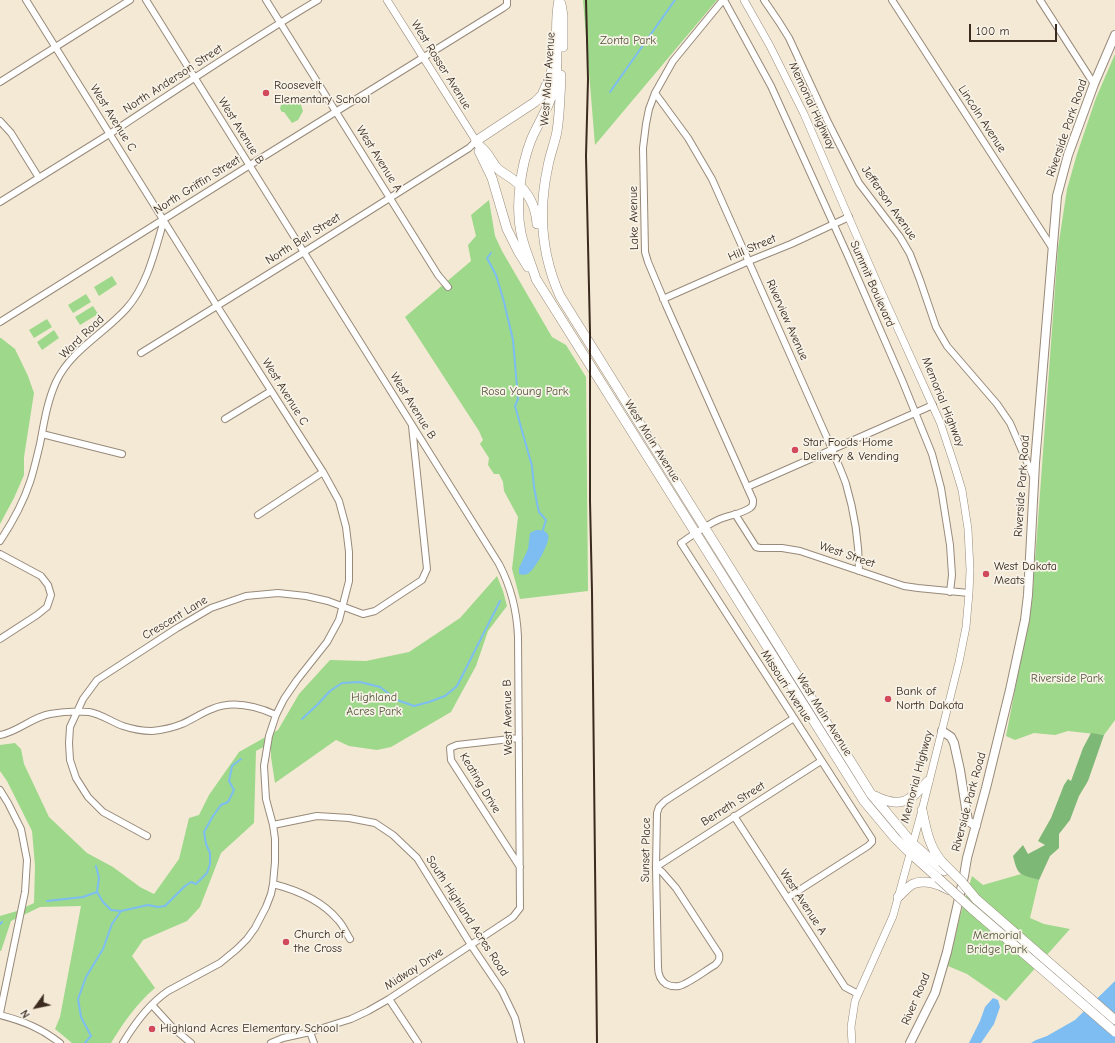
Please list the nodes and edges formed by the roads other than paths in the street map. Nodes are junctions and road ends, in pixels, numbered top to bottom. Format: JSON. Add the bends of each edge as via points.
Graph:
{"nodes":[{"id":1,"x":26,"y":0,"type":"edge"},
{"id":2,"x":130,"y":0,"type":"edge"},
{"id":3,"x":146,"y":0,"type":"edge"},
{"id":4,"x":266,"y":0,"type":"edge"},
{"id":5,"x":318,"y":0,"type":"edge"},
{"id":6,"x":387,"y":0,"type":"edge"},
{"id":7,"x":559,"y":0,"type":"edge"},
{"id":8,"x":724,"y":0,"type":"edge"},
{"id":9,"x":744,"y":0,"type":"edge"},
{"id":10,"x":764,"y":0,"type":"edge"},
{"id":11,"x":892,"y":0,"type":"edge"},
{"id":12,"x":1040,"y":0,"type":"edge"},
{"id":13,"x":507,"y":1,"type":"edge"},
{"id":14,"x":280,"y":22,"type":"junction"},
{"id":15,"x":557,"y":26,"type":"junction"},
{"id":16,"x":1115,"y":35,"type":"edge"},
{"id":17,"x":55,"y":47,"type":"junction"},
{"id":18,"x":423,"y":57,"type":"junction"},
{"id":19,"x":194,"y":77,"type":"junction"},
{"id":20,"x":0,"y":82,"type":"edge"},
{"id":21,"x":1094,"y":84,"type":"junction"},
{"id":22,"x":655,"y":93,"type":"junction"},
{"id":23,"x":336,"y":111,"type":"junction"},
{"id":24,"x":0,"y":121,"type":"edge"},
{"id":25,"x":109,"y":134,"type":"junction"},
{"id":26,"x":477,"y":144,"type":"junction"},
{"id":27,"x":250,"y":165,"type":"junction"},
{"id":28,"x":39,"y":178,"type":"junction"},
{"id":29,"x":520,"y":187,"type":"junction"},
{"id":30,"x":390,"y":198,"type":"junction"},
{"id":31,"x":0,"y":202,"type":"edge"},
{"id":32,"x":849,"y":217,"type":"junction"},
{"id":33,"x":164,"y":220,"type":"junction"},
{"id":34,"x":833,"y":224,"type":"junction"},
{"id":35,"x":1053,"y":249,"type":"junction"},
{"id":36,"x":304,"y":252,"type":"junction"},
{"id":37,"x":749,"y":261,"type":"junction"},
{"id":38,"x":536,"y":278,"type":"junction"},
{"id":39,"x":556,"y":286,"type":"junction"},
{"id":40,"x":448,"y":288,"type":"dead end"},
{"id":41,"x":663,"y":299,"type":"junction"},
{"id":42,"x":217,"y":306,"type":"junction"},
{"id":43,"x":0,"y":322,"type":"edge"},
{"id":44,"x":141,"y":353,"type":"dead end"},
{"id":45,"x":271,"y":391,"type":"junction"},
{"id":46,"x":933,"y":405,"type":"junction"},
{"id":47,"x":915,"y":412,"type":"junction"},
{"id":48,"x":225,"y":419,"type":"dead end"},
{"id":49,"x":412,"y":424,"type":"junction"},
{"id":50,"x":42,"y":434,"type":"junction"},
{"id":51,"x":832,"y":449,"type":"junction"},
{"id":52,"x":122,"y":454,"type":"dead end"},
{"id":53,"x":323,"y":472,"type":"junction"},
{"id":54,"x":1034,"y":477,"type":"junction"},
{"id":55,"x":747,"y":487,"type":"junction"},
{"id":56,"x":735,"y":514,"type":"junction"},
{"id":57,"x":258,"y":515,"type":"dead end"},
{"id":58,"x":705,"y":527,"type":"junction"},
{"id":59,"x":696,"y":533,"type":"junction"},
{"id":60,"x":0,"y":542,"type":"edge"},
{"id":61,"x":0,"y":554,"type":"edge"},
{"id":62,"x":859,"y":570,"type":"junction"},
{"id":63,"x":950,"y":592,"type":"junction"},
{"id":64,"x":969,"y":593,"type":"junction"},
{"id":65,"x":342,"y":606,"type":"junction"},
{"id":66,"x":0,"y":639,"type":"edge"},
{"id":67,"x":77,"y":712,"type":"junction"},
{"id":68,"x":276,"y":715,"type":"junction"},
{"id":69,"x":794,"y":718,"type":"junction"},
{"id":70,"x":942,"y":731,"type":"junction"},
{"id":71,"x":0,"y":735,"type":"edge"},
{"id":72,"x":519,"y":738,"type":"junction"},
{"id":73,"x":822,"y":761,"type":"junction"},
{"id":74,"x":928,"y":781,"type":"junction"},
{"id":75,"x":0,"y":790,"type":"edge"},
{"id":76,"x":871,"y":794,"type":"junction"},
{"id":77,"x":922,"y":810,"type":"junction"},
{"id":78,"x":734,"y":816,"type":"junction"},
{"id":79,"x":273,"y":826,"type":"junction"},
{"id":80,"x":976,"y":826,"type":"junction"},
{"id":81,"x":147,"y":836,"type":"dead end"},
{"id":82,"x":912,"y":843,"type":"junction"},
{"id":83,"x":910,"y":853,"type":"junction"},
{"id":84,"x":520,"y":867,"type":"junction"},
{"id":85,"x":656,"y":867,"type":"junction"},
{"id":86,"x":941,"y":874,"type":"junction"},
{"id":87,"x":273,"y":884,"type":"junction"},
{"id":88,"x":954,"y":892,"type":"junction"},
{"id":89,"x":898,"y":897,"type":"junction"},
{"id":90,"x":787,"y":898,"type":"junction"},
{"id":91,"x":976,"y":899,"type":"junction"},
{"id":92,"x":350,"y":939,"type":"dead end"},
{"id":93,"x":949,"y":941,"type":"joint"},
{"id":94,"x":471,"y":945,"type":"junction"},
{"id":95,"x":858,"y":994,"type":"junction"},
{"id":96,"x":389,"y":999,"type":"junction"},
{"id":97,"x":152,"y":1005,"type":"junction"},
{"id":98,"x":0,"y":1014,"type":"edge"},
{"id":99,"x":1115,"y":1020,"type":"edge"},
{"id":100,"x":310,"y":1032,"type":"junction"},
{"id":101,"x":1115,"y":1032,"type":"edge"},
{"id":102,"x":60,"y":1043,"type":"edge"},
{"id":103,"x":123,"y":1043,"type":"edge"},
{"id":104,"x":191,"y":1043,"type":"edge"},
{"id":105,"x":271,"y":1043,"type":"edge"},
{"id":106,"x":314,"y":1043,"type":"edge"},
{"id":107,"x":418,"y":1043,"type":"edge"},
{"id":108,"x":521,"y":1043,"type":"edge"},
{"id":109,"x":852,"y":1043,"type":"edge"},
{"id":110,"x":910,"y":1043,"type":"edge"}],
"edges":[{"from":1,"to":17,"type":"street","name":"West Avenue C"},
{"from":2,"to":17,"type":"street"},
{"from":3,"to":19,"type":"street","name":"West Avenue B"},
{"from":4,"to":14,"type":"street","name":"West Avenue A"},
{"from":5,"to":14,"type":"street","name":"North Anderson Street"},
{"from":6,"to":18,"type":"street","name":"West Rosser Avenue"},
{"from":7,"to":15,"type":"main road","name":"West Main Avenue"},
{"from":7,"to":39,"type":"main road","name":"West Main Avenue","via":[[564,29],[559,118],[544,189],[542,212],[544,246]]},
{"from":8,"to":22,"type":"street","name":"Lake Avenue","via":[[673,61]]},
{"from":8,"to":34,"type":"street","name":"Summit Boulevard","via":[[771,86]]},
{"from":9,"to":32,"type":"street","name":"Memorial Highway","via":[[804,114]]},
{"from":10,"to":54,"type":"street","name":"Jefferson Avenue","via":[[789,38],[859,183],[910,254],[936,327],[947,346],[1010,423]]},
{"from":11,"to":35,"type":"street","name":"Lincoln Avenue"},
{"from":12,"to":21,"type":"street"},
{"from":13,"to":18,"type":"street","name":"North Griffin Street","via":[[497,12]]},
{"from":14,"to":19,"type":"street","name":"North Anderson Street"},
{"from":14,"to":23,"type":"street","name":"West Avenue A"},
{"from":15,"to":26,"type":"main road","via":[[551,74],[542,96]]},
{"from":15,"to":29,"type":"main road","name":"West Main Avenue","via":[[554,88],[529,147]]},
{"from":16,"to":21,"type":"main road","name":"Riverside Park Road"},
{"from":17,"to":20,"type":"street"},
{"from":17,"to":25,"type":"street","name":"West Avenue C"},
{"from":18,"to":23,"type":"street","name":"North Griffin Street"},
{"from":18,"to":26,"type":"street","name":"West Rosser Avenue"},
{"from":19,"to":25,"type":"street","name":"North Anderson Street"},
{"from":19,"to":27,"type":"street","name":"West Avenue B"},
{"from":21,"to":35,"type":"main road","name":"Riverside Park Road","via":[[1068,155],[1057,196]]},
{"from":22,"to":37,"type":"street","name":"Riverview Avenue","via":[[688,138],[712,179]]},
{"from":22,"to":41,"type":"street","name":"Lake Avenue","via":[[648,109],[644,148],[645,252]]},
{"from":23,"to":27,"type":"street","name":"North Griffin Street"},
{"from":23,"to":30,"type":"street","name":"West Avenue A"},
{"from":24,"to":28,"type":"street","via":[[11,133]]},
{"from":25,"to":28,"type":"street","name":"North Anderson Street"},
{"from":25,"to":33,"type":"street","name":"West Avenue C"},
{"from":26,"to":29,"type":"main road","via":[[498,168]]},
{"from":26,"to":30,"type":"street","name":"North Bell Street"},
{"from":26,"to":38,"type":"main road","via":[[492,178],[507,229]]},
{"from":27,"to":33,"type":"street","name":"North Griffin Street"},
{"from":27,"to":36,"type":"street","name":"West Avenue B"},
{"from":28,"to":31,"type":"street","name":"North Anderson Street"},
{"from":29,"to":38,"type":"main road","name":"West Main Avenue","via":[[521,232]]},
{"from":29,"to":39,"type":"main road","via":[[535,210],[543,261]]},
{"from":30,"to":36,"type":"street","name":"North Bell Street"},
{"from":30,"to":40,"type":"street","name":"West Avenue A"},
{"from":32,"to":34,"type":"street","name":"Hill Street"},
{"from":32,"to":46,"type":"street","name":"Memorial Highway"},
{"from":33,"to":42,"type":"street","name":"West Avenue C"},
{"from":33,"to":43,"type":"street","name":"North Griffin Street"},
{"from":33,"to":50,"type":"street","name":"Ward Road","via":[[140,290],[122,314],[82,348],[65,369],[50,397]]},
{"from":34,"to":37,"type":"street","name":"Hill Street"},
{"from":34,"to":47,"type":"street","name":"Summit Boulevard"},
{"from":35,"to":54,"type":"main road","name":"Riverside Park Road"},
{"from":36,"to":42,"type":"street","name":"North Bell Street"},
{"from":36,"to":49,"type":"street","name":"West Avenue B"},
{"from":37,"to":41,"type":"street","name":"Hill Street"},
{"from":37,"to":51,"type":"street","name":"Riverview Avenue"},
{"from":38,"to":59,"type":"main road","name":"West Main Avenue"},
{"from":39,"to":58,"type":"main road","name":"West Main Avenue"},
{"from":41,"to":55,"type":"street","name":"Lake Avenue"},
{"from":42,"to":44,"type":"street","name":"North Bell Street"},
{"from":42,"to":45,"type":"street","name":"West Avenue C"},
{"from":45,"to":48,"type":"street"},
{"from":45,"to":53,"type":"street","name":"West Avenue C"},
{"from":46,"to":47,"type":"street"},
{"from":46,"to":64,"type":"street","name":"Memorial Highway","via":[[962,490],[969,546]]},
{"from":47,"to":51,"type":"street"},
{"from":47,"to":63,"type":"street","name":"Summit Boulevard","via":[[932,454],[941,488],[950,545]]},
{"from":49,"to":65,"type":"street","name":"Crescent Lane","via":[[427,569],[422,580],[375,611],[363,614]]},
{"from":49,"to":72,"type":"street","name":"West Avenue B","via":[[499,564],[509,586],[518,628]]},
{"from":50,"to":52,"type":"street"},
{"from":50,"to":60,"type":"street","name":"Ward Road","via":[[30,482]]},
{"from":51,"to":55,"type":"street"},
{"from":51,"to":62,"type":"street","name":"Riverview Avenue","via":[[846,484],[854,519]]},
{"from":53,"to":57,"type":"street"},
{"from":53,"to":65,"type":"street","name":"West Avenue C","via":[[339,501],[346,527],[349,581]]},
{"from":54,"to":80,"type":"main road","name":"Riverside Park Road","via":[[1025,620]]},
{"from":55,"to":56,"type":"street","name":"Lake Avenue","via":[[753,505]]},
{"from":56,"to":58,"type":"street"},
{"from":56,"to":62,"type":"street","name":"West Street","via":[[756,547],[800,551]]},
{"from":58,"to":59,"type":"street"},
{"from":58,"to":76,"type":"main road","name":"West Main Avenue"},
{"from":59,"to":69,"type":"street","name":"Missouri Avenue","via":[[681,543]]},
{"from":59,"to":83,"type":"main road","name":"West Main Avenue","via":[[864,801]]},
{"from":61,"to":66,"type":"street","via":[[41,576],[48,585],[51,595],[47,607]]},
{"from":62,"to":63,"type":"street","name":"West Street","via":[[904,586]]},
{"from":63,"to":64,"type":"street","name":"West Street"},
{"from":64,"to":70,"type":"street","name":"Memorial Highway","via":[[960,662]]},
{"from":65,"to":67,"type":"street","name":"Crescent Lane","via":[[306,596],[278,593],[246,596],[212,608],[97,680]]},
{"from":65,"to":68,"type":"street","name":"West Avenue C","via":[[339,620],[327,642],[293,686]]},
{"from":67,"to":68,"type":"street","via":[[89,712],[124,726],[145,731],[164,730],[183,724],[213,708],[228,705],[243,705]]},
{"from":67,"to":71,"type":"street","via":[[48,714],[19,729]]},
{"from":67,"to":81,"type":"street","name":"Crescent Lane","via":[[70,726],[69,744],[70,760],[76,778],[88,797],[103,812]]},
{"from":68,"to":79,"type":"street","name":"West Avenue C","via":[[269,736],[264,766],[266,799]]},
{"from":69,"to":73,"type":"street","name":"Missouri Avenue"},
{"from":69,"to":85,"type":"street","name":"Sunset Place","via":[[662,804],[657,813]]},
{"from":70,"to":74,"type":"street","name":"Memorial Highway"},
{"from":70,"to":80,"type":"main road","via":[[951,737],[954,743],[968,822]]},
{"from":72,"to":84,"type":"street","name":"West Avenue B"},
{"from":72,"to":84,"type":"street","name":"Keating Drive","via":[[450,748],[451,760]]},
{"from":73,"to":78,"type":"street","name":"Berreth Street"},
{"from":73,"to":90,"type":"street","name":"Missouri Avenue","via":[[872,842]]},
{"from":74,"to":76,"type":"main road","via":[[913,797],[898,803]]},
{"from":74,"to":77,"type":"street","name":"Memorial Highway"},
{"from":75,"to":98,"type":"street","via":[[21,829],[27,860],[25,892]]},
{"from":76,"to":82,"type":"main road","name":"West Main Avenue"},
{"from":77,"to":82,"type":"street","name":"Memorial Highway"},
{"from":77,"to":91,"type":"main road","bridge":true,"via":[[928,837],[934,850]]},
{"from":78,"to":85,"type":"street","name":"Berreth Street"},
{"from":78,"to":90,"type":"street","name":"West Avenue A"},
{"from":79,"to":87,"type":"street","name":"West Avenue C"},
{"from":79,"to":94,"type":"street","name":"South Highland Acres Road","via":[[317,816],[375,823],[393,835],[417,858]]},
{"from":80,"to":93,"type":"main road","name":"Riverside Park Road"},
{"from":82,"to":83,"type":"street","name":"Memorial Highway"},
{"from":82,"to":86,"type":"main road","name":"Memorial Highway"},
{"from":83,"to":86,"type":"main road","name":"Memorial Highway"},
{"from":83,"to":89,"type":"street"},
{"from":84,"to":94,"type":"street","name":"Midway Drive","via":[[520,908],[513,917]]},
{"from":85,"to":85,"type":"street","name":"Sunset Place","via":[[659,975],[671,986],[679,986],[718,962],[718,954],[676,888]]},
{"from":86,"to":88,"type":"main road","name":"Memorial Highway","bridge":true},
{"from":86,"to":91,"type":"main road","name":"Memorial Highway","bridge":true},
{"from":87,"to":92,"type":"street","via":[[287,887],[321,903],[339,920]]},
{"from":87,"to":97,"type":"street","name":"West Avenue C","via":[[259,921],[237,949],[220,963],[168,991]]},
{"from":88,"to":89,"type":"main road","bridge":true,"via":[[939,884],[928,882],[914,884]]},
{"from":88,"to":101,"type":"main road","name":"Memorial Highway","bridge":true},
{"from":89,"to":95,"type":"street","via":[[893,916]]},
{"from":90,"to":95,"type":"street","name":"West Avenue A","via":[[845,987]]},
{"from":91,"to":99,"type":"main road","name":"Memorial Highway"},
{"from":93,"to":110,"type":"main road","name":"River Road","via":[[935,993]]},
{"from":94,"to":96,"type":"street","name":"Midway Drive"},
{"from":94,"to":108,"type":"street","name":"South Highland Acres Road","via":[[502,991],[515,1018]]},
{"from":95,"to":109,"type":"street","via":[[852,1020]]},
{"from":96,"to":100,"type":"street","name":"Midway Drive","via":[[351,1019]]},
{"from":96,"to":107,"type":"street"},
{"from":97,"to":103,"type":"street","name":"West Avenue C","via":[[133,1026]]},
{"from":97,"to":104,"type":"street"},
{"from":98,"to":102,"type":"street","via":[[32,1025]]},
{"from":100,"to":105,"type":"street","name":"Midway Drive"},
{"from":100,"to":106,"type":"street"}]}
